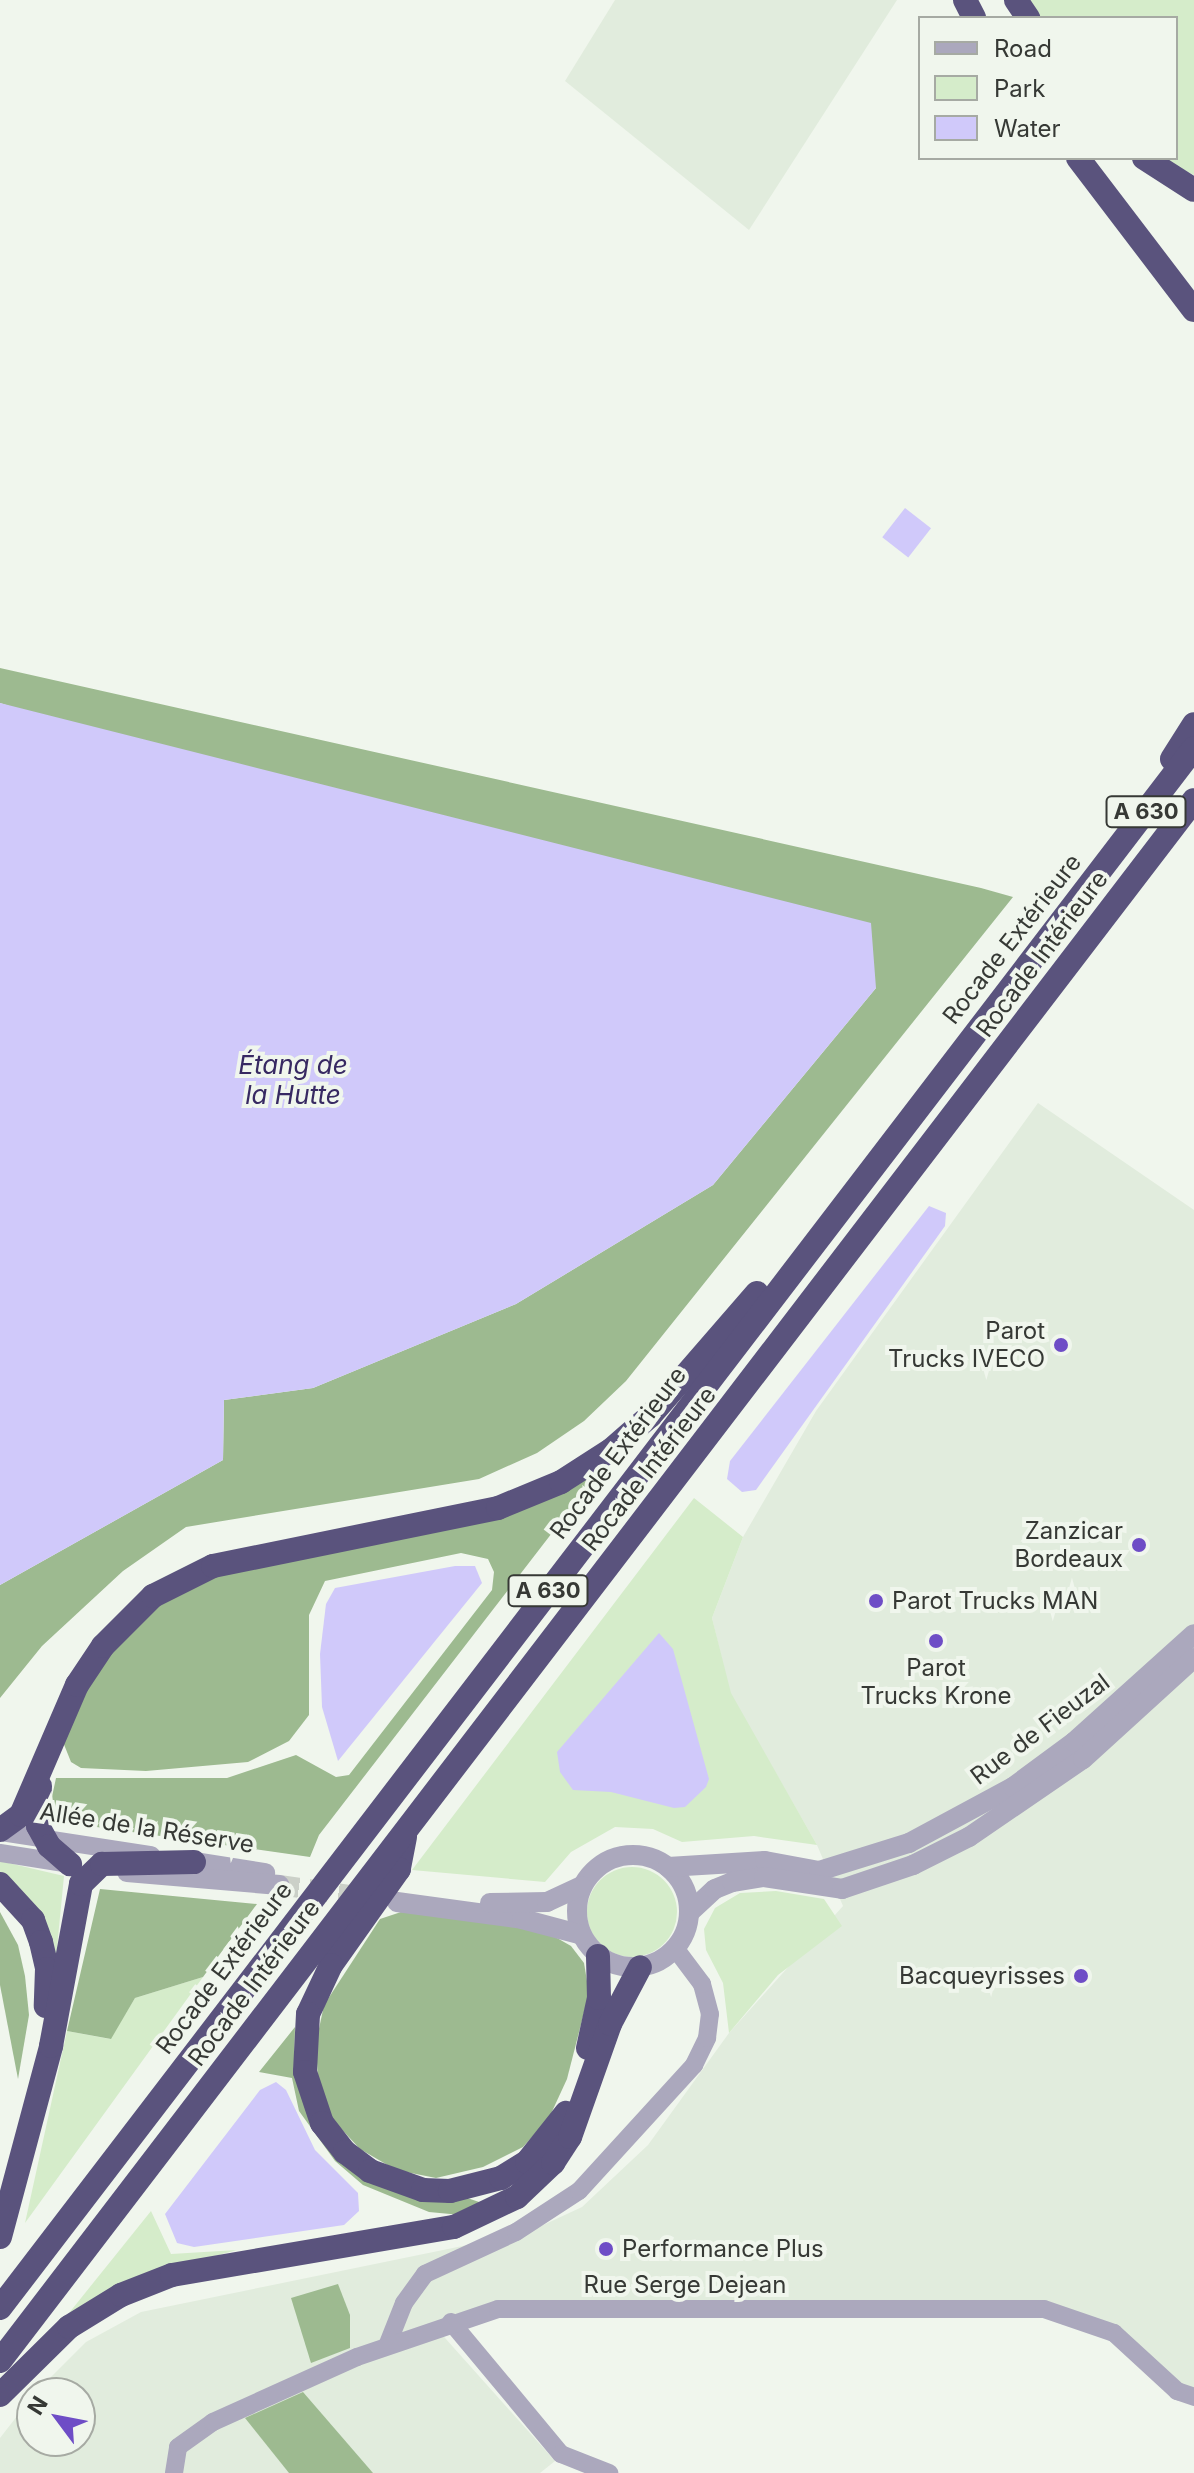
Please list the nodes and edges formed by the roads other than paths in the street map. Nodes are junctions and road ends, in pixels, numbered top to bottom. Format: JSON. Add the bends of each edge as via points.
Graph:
{"nodes":[{"id":1,"x":1080,"y":160,"type":"edge"},
{"id":2,"x":1147,"y":160,"type":"edge"},
{"id":3,"x":1194,"y":190,"type":"edge"},
{"id":4,"x":1194,"y":310,"type":"edge"},
{"id":5,"x":1194,"y":724,"type":"edge"},
{"id":6,"x":1194,"y":748,"type":"edge"},
{"id":7,"x":1194,"y":800,"type":"edge"},
{"id":8,"x":1098,"y":875,"type":"junction"},
{"id":9,"x":923,"y":1100,"type":"junction"},
{"id":10,"x":1194,"y":1634,"type":"edge"},
{"id":11,"x":1194,"y":1658,"type":"edge"},
{"id":12,"x":42,"y":1768,"type":"junction"},
{"id":13,"x":407,"y":1830,"type":"junction"},
{"id":14,"x":0,"y":1831,"type":"edge"},
{"id":15,"x":45,"y":1839,"type":"junction"},
{"id":16,"x":0,"y":1853,"type":"edge"},
{"id":17,"x":194,"y":1862,"type":"junction"},
{"id":18,"x":70,"y":1864,"type":"junction"},
{"id":19,"x":668,"y":1867,"type":"junction"},
{"id":20,"x":95,"y":1868,"type":"junction"},
{"id":21,"x":0,"y":1884,"type":"edge"},
{"id":22,"x":582,"y":1886,"type":"junction"},
{"id":23,"x":689,"y":1913,"type":"junction"},
{"id":24,"x":582,"y":1935,"type":"junction"},
{"id":25,"x":675,"y":1948,"type":"junction"},
{"id":26,"x":598,"y":1956,"type":"junction"},
{"id":27,"x":640,"y":1967,"type":"junction"},
{"id":28,"x":40,"y":2085,"type":"junction"},
{"id":29,"x":0,"y":2237,"type":"edge"},
{"id":30,"x":0,"y":2308,"type":"edge"},
{"id":31,"x":451,"y":2322,"type":"junction"},
{"id":32,"x":387,"y":2346,"type":"junction"},
{"id":33,"x":0,"y":2361,"type":"edge"},
{"id":34,"x":0,"y":2395,"type":"edge"},
{"id":35,"x":1194,"y":2397,"type":"edge"},
{"id":36,"x":174,"y":2473,"type":"edge"},
{"id":37,"x":609,"y":2473,"type":"edge"}],
"edges":[{"from":1,"to":4,"type":"highway"},
{"from":2,"to":3,"type":"highway"},
{"from":5,"to":8,"type":"highway"},
{"from":6,"to":8,"type":"highway","name":"Rocade Extérieure","number":"A 630"},
{"from":7,"to":13,"type":"highway","name":"Rocade Intérieure","number":"A 630"},
{"from":8,"to":9,"type":"highway","name":"Rocade Extérieure","number":"A 630"},
{"from":9,"to":12,"type":"highway","via":[[650,1416],[611,1450],[561,1482],[498,1508],[213,1566],[186,1577],[153,1596],[103,1646],[77,1685]]},
{"from":9,"to":30,"type":"highway","name":"Rocade Extérieure","number":"A 630"},
{"from":10,"to":19,"type":"street","name":"Rue de Fieuzal","via":[[1074,1742],[1013,1787],[909,1843],[819,1871],[765,1861]]},
{"from":11,"to":23,"type":"street","name":"Rue de Fieuzal","via":[[1083,1759],[969,1837],[913,1865],[842,1889],[764,1877],[732,1882],[715,1889]]},
{"from":12,"to":14,"type":"highway","via":[[21,1815]]},
{"from":12,"to":15,"type":"highway","via":[[37,1817]]},
{"from":13,"to":26,"type":"highway","via":[[399,1869],[331,1965],[315,1995],[305,2033],[305,2072],[316,2111],[337,2144],[370,2171],[423,2190],[450,2191],[501,2178],[527,2162],[561,2121],[578,2083],[599,1998]]},
{"from":13,"to":33,"type":"highway","name":"Rocade Intérieure","number":"A 630"},
{"from":14,"to":15,"type":"street","name":"Allée de la Réserve"},
{"from":15,"to":17,"type":"street","name":"Allée de la Réserve"},
{"from":15,"to":18,"type":"highway"},
{"from":16,"to":18,"type":"street","name":"Allée de la Réserve"},
{"from":17,"to":20,"type":"highway","via":[[178,1866],[119,1861]]},
{"from":17,"to":20,"type":"street","name":"Allée de la Réserve","via":[[282,1881]]},
{"from":18,"to":20,"type":"street","name":"Allée de la Réserve"},
{"from":19,"to":22,"type":"street","via":[[656,1859],[627,1855],[600,1865]]},
{"from":19,"to":23,"type":"street","via":[[684,1888]]},
{"from":20,"to":28,"type":"highway","via":[[77,1895]]},
{"from":21,"to":28,"type":"highway","via":[[33,1920],[47,1969]]},
{"from":22,"to":24,"type":"street","via":[[576,1911]]},
{"from":22,"to":24,"type":"street","via":[[547,1902],[525,1904],[399,1897]]},
{"from":23,"to":25,"type":"street"},
{"from":24,"to":26,"type":"street"},
{"from":25,"to":27,"type":"street"},
{"from":25,"to":32,"type":"street","via":[[702,1984],[710,2014],[707,2038],[694,2065],[579,2191],[516,2232],[425,2274],[404,2303]]},
{"from":26,"to":27,"type":"street"},
{"from":27,"to":34,"type":"highway","via":[[610,2024],[570,2137],[553,2163],[517,2197],[454,2227],[172,2275],[121,2295],[69,2327]]},
{"from":28,"to":29,"type":"highway"},
{"from":31,"to":32,"type":"street","name":"Rue Serge Dejean"},
{"from":31,"to":35,"type":"street","name":"Rue Serge Dejean","via":[[498,2309],[1044,2309],[1114,2333],[1177,2391]]},
{"from":31,"to":37,"type":"street","via":[[561,2454]]},
{"from":32,"to":36,"type":"street","name":"Rue Serge Dejean","via":[[213,2422],[178,2447]]}]}
